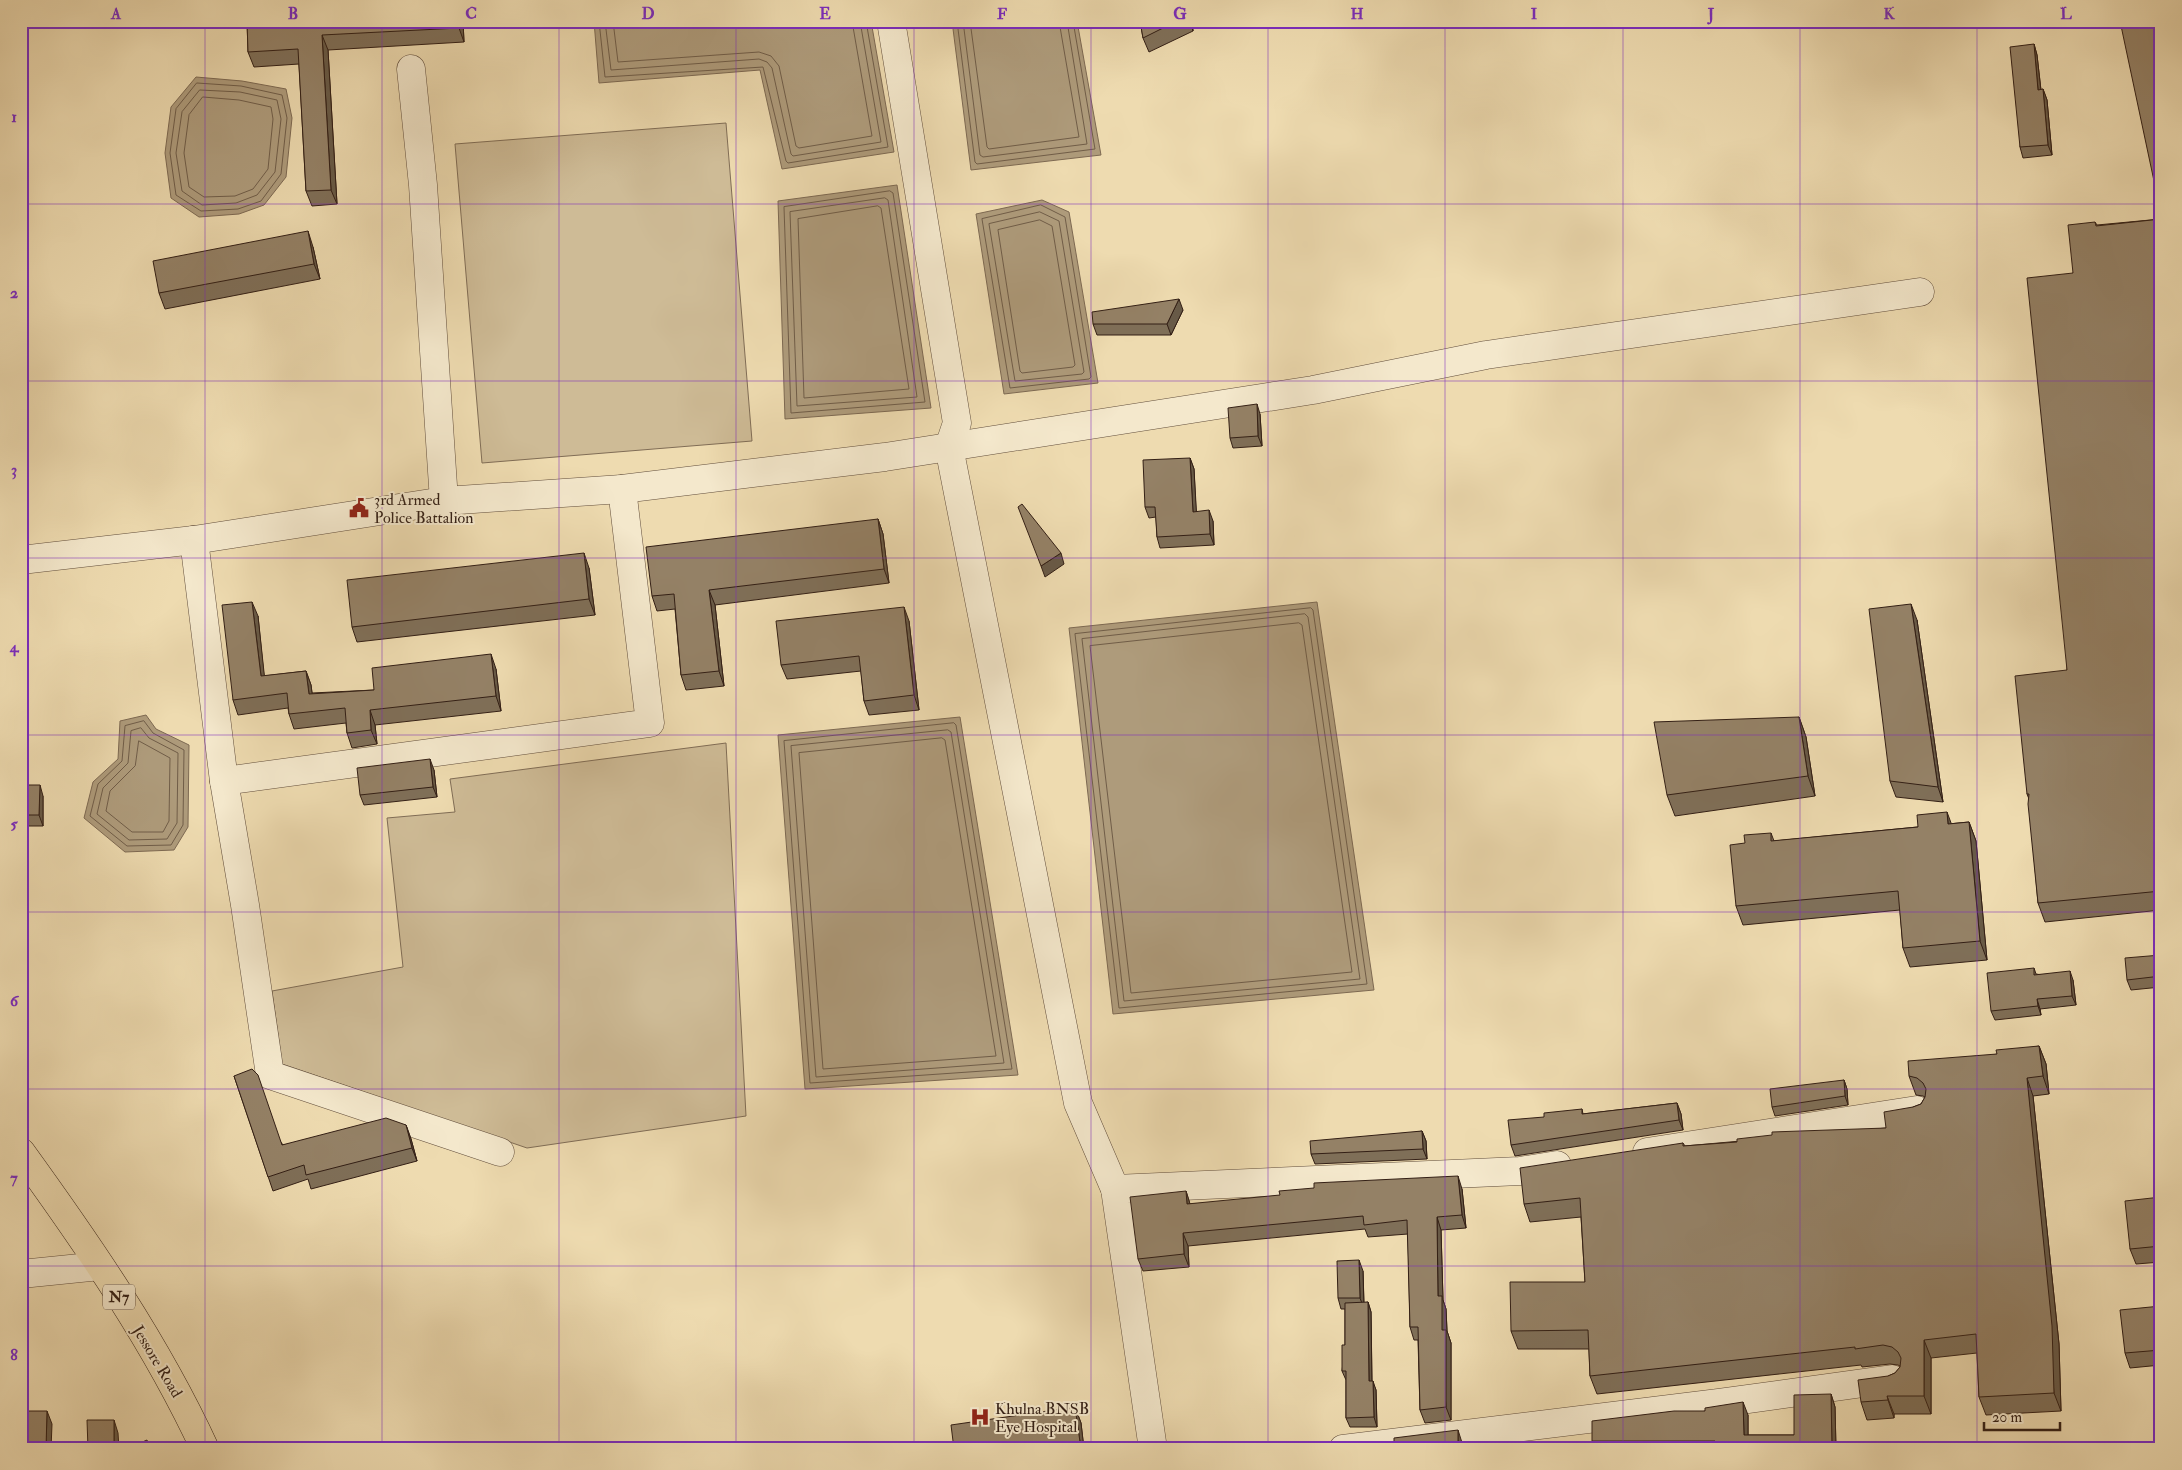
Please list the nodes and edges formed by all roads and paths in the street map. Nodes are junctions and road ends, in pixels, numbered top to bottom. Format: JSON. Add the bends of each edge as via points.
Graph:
{"nodes":[{"id":1,"x":891,"y":21,"type":"edge"},
{"id":2,"x":411,"y":69,"type":"dead end"},
{"id":3,"x":1920,"y":292,"type":"dead end"},
{"id":4,"x":949,"y":447,"type":"junction"},
{"id":5,"x":622,"y":489,"type":"junction"},
{"id":6,"x":444,"y":501,"type":"junction"},
{"id":7,"x":194,"y":540,"type":"junction"},
{"id":8,"x":21,"y":560,"type":"edge"},
{"id":9,"x":224,"y":781,"type":"junction"},
{"id":10,"x":1917,"y":1110,"type":"edge"},
{"id":11,"x":21,"y":1152,"type":"edge"},
{"id":12,"x":500,"y":1152,"type":"dead end"},
{"id":13,"x":1618,"y":1156,"type":"edge"},
{"id":14,"x":1579,"y":1162,"type":"edge"},
{"id":15,"x":1115,"y":1189,"type":"junction"},
{"id":16,"x":100,"y":1266,"type":"junction"},
{"id":17,"x":21,"y":1274,"type":"edge"},
{"id":18,"x":1892,"y":1379,"type":"edge"},
{"id":19,"x":205,"y":1449,"type":"edge"},
{"id":20,"x":1153,"y":1449,"type":"edge"},
{"id":21,"x":1343,"y":1449,"type":"edge"}],
"edges":[{"from":1,"to":4,"type":"street","via":[[957,423]]},
{"from":2,"to":6,"type":"street","via":[[423,184]]},
{"from":3,"to":4,"type":"street","via":[[1486,355],[1313,390]]},
{"from":4,"to":5,"type":"street"},
{"from":4,"to":15,"type":"street","via":[[1078,1104]]},
{"from":5,"to":6,"type":"street"},
{"from":5,"to":9,"type":"street","via":[[650,723]]},
{"from":6,"to":7,"type":"street"},
{"from":7,"to":8,"type":"street"},
{"from":7,"to":9,"type":"street"},
{"from":9,"to":12,"type":"street","via":[[246,905],[270,1075]]},
{"from":10,"to":13,"type":"street"},
{"from":11,"to":16,"type":"highway","name":"Jessore Road","number":"N7"},
{"from":14,"to":15,"type":"street","via":[[1520,1171]]},
{"from":15,"to":20,"type":"street"},
{"from":16,"to":17,"type":"street"},
{"from":16,"to":19,"type":"highway","name":"Jessore Road","number":"N7","via":[[183,1401]]},
{"from":18,"to":21,"type":"street"}]}
